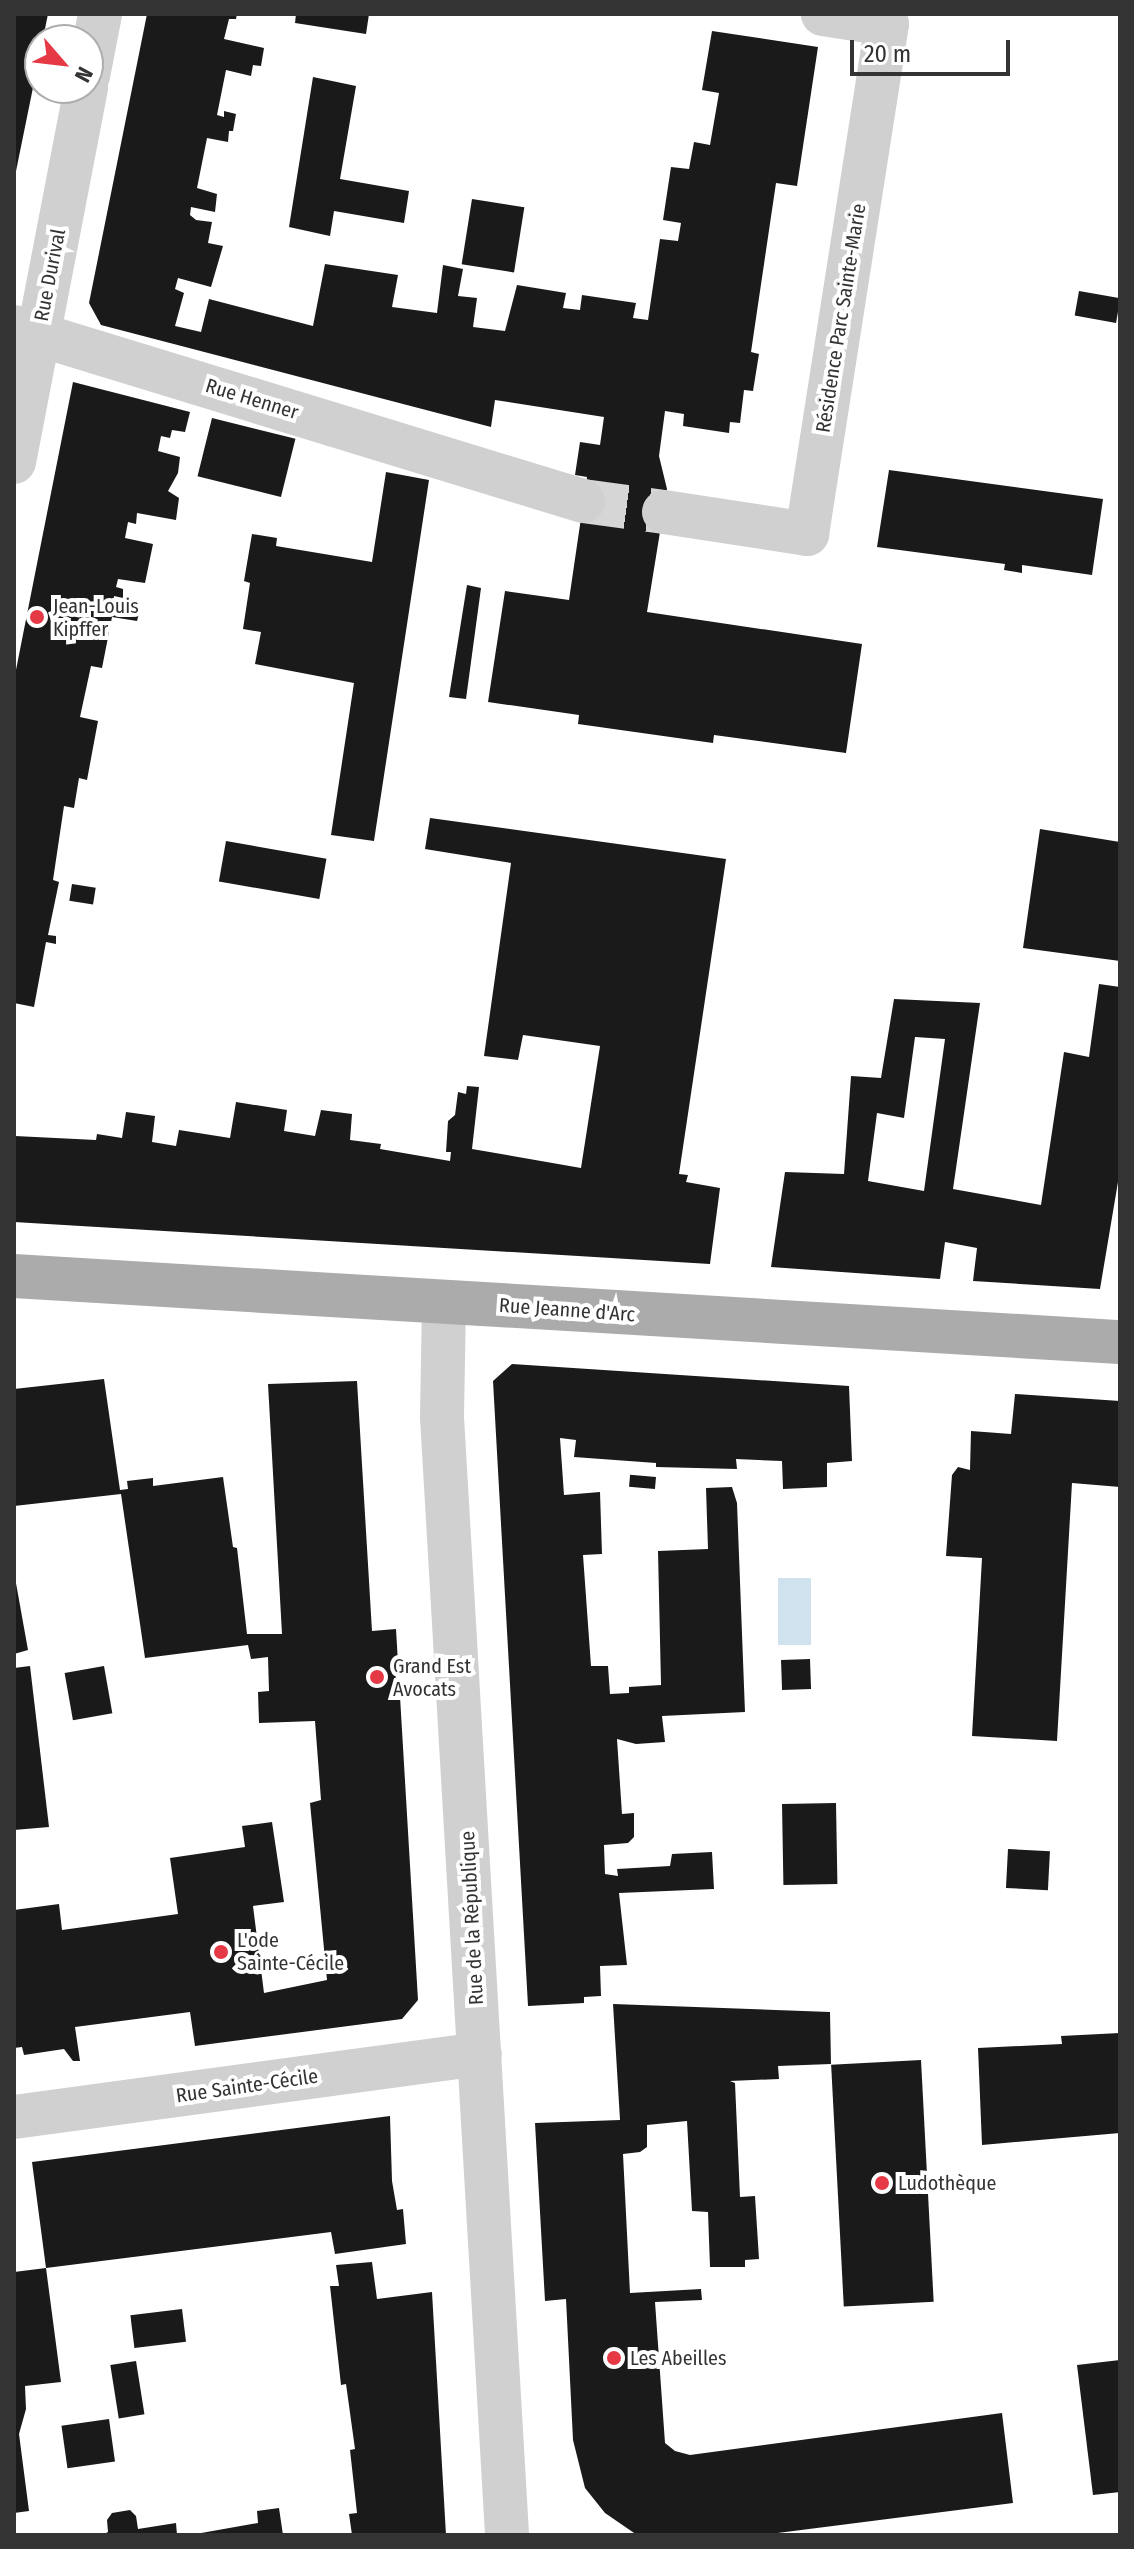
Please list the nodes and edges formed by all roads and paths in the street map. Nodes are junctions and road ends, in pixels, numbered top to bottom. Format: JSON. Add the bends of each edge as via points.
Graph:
{"nodes":[{"id":1,"x":823,"y":14,"type":"edge"},
{"id":2,"x":82,"y":104,"type":"edge"},
{"id":3,"x":26,"y":330,"type":"edge"},
{"id":4,"x":14,"y":462,"type":"edge"},
{"id":5,"x":583,"y":501,"type":"tunnel mouth"},
{"id":6,"x":664,"y":512,"type":"tunnel mouth"},
{"id":7,"x":14,"y":1276,"type":"edge"},
{"id":8,"x":444,"y":1302,"type":"junction"},
{"id":9,"x":1120,"y":1342,"type":"edge"},
{"id":10,"x":480,"y":2054,"type":"junction"},
{"id":11,"x":14,"y":2117,"type":"edge"},
{"id":12,"x":507,"y":2535,"type":"edge"}],
"edges":[{"from":1,"to":6,"type":"street","name":"Résidence Parc Sainte-Marie","via":[[887,24],[807,534]]},
{"from":2,"to":3,"type":"street","name":"Rue Durival"},
{"from":3,"to":4,"type":"street","name":"Rue Durival"},
{"from":3,"to":5,"type":"street","name":"Rue Henner"},
{"from":7,"to":8,"type":"main road","name":"Rue Jeanne d'Arc"},
{"from":8,"to":9,"type":"main road","name":"Rue Jeanne d'Arc"},
{"from":8,"to":10,"type":"street","name":"Rue de la République","via":[[442,1417]]},
{"from":10,"to":11,"type":"street","name":"Rue Sainte-Cécile"},
{"from":10,"to":12,"type":"street","name":"Rue de la République"}]}
